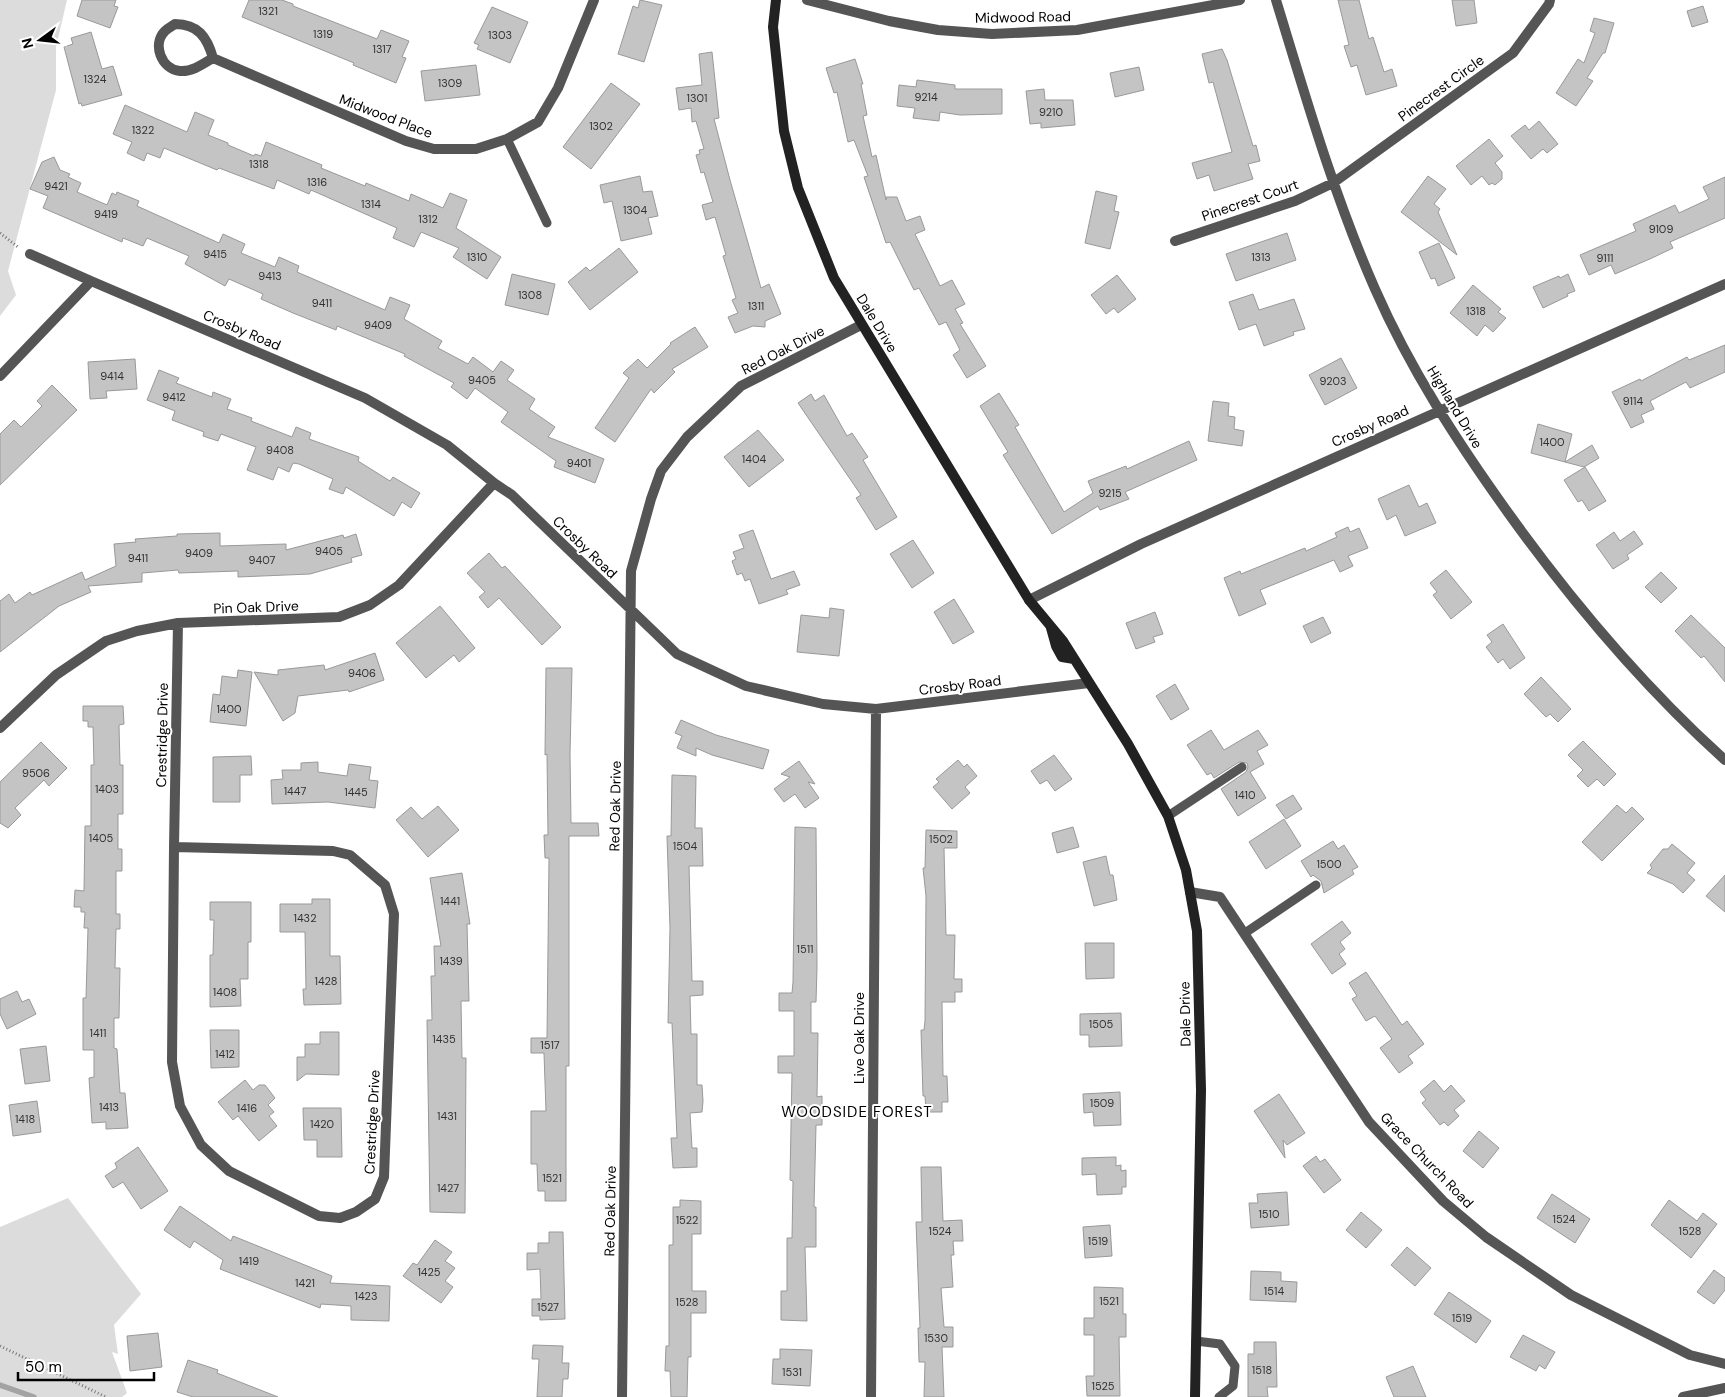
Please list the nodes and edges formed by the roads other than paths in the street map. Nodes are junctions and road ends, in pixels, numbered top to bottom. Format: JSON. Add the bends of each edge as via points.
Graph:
{"nodes":[{"id":1,"x":594,"y":0,"type":"edge"},
{"id":2,"x":776,"y":0,"type":"edge"},
{"id":3,"x":807,"y":0,"type":"edge"},
{"id":4,"x":1240,"y":0,"type":"edge"},
{"id":5,"x":1276,"y":0,"type":"edge"},
{"id":6,"x":1550,"y":0,"type":"edge"},
{"id":7,"x":213,"y":58,"type":"junction"},
{"id":8,"x":507,"y":139,"type":"junction"},
{"id":9,"x":1333,"y":183,"type":"junction"},
{"id":10,"x":548,"y":223,"type":"dead end"},
{"id":11,"x":1175,"y":240,"type":"dead end"},
{"id":12,"x":30,"y":254,"type":"road end"},
{"id":13,"x":92,"y":281,"type":"junction"},
{"id":14,"x":1725,"y":284,"type":"edge"},
{"id":15,"x":861,"y":324,"type":"junction"},
{"id":16,"x":0,"y":376,"type":"edge"},
{"id":17,"x":1438,"y":410,"type":"junction"},
{"id":18,"x":494,"y":483,"type":"junction"},
{"id":19,"x":1030,"y":600,"type":"junction"},
{"id":20,"x":631,"y":610,"type":"junction"},
{"id":21,"x":178,"y":623,"type":"junction"},
{"id":22,"x":1089,"y":684,"type":"junction"},
{"id":23,"x":876,"y":709,"type":"junction"},
{"id":24,"x":0,"y":728,"type":"edge"},
{"id":25,"x":1725,"y":760,"type":"edge"},
{"id":26,"x":1242,"y":767,"type":"dead end"},
{"id":27,"x":1168,"y":816,"type":"junction"},
{"id":28,"x":174,"y":846,"type":"junction"},
{"id":29,"x":1316,"y":886,"type":"dead end"},
{"id":30,"x":1190,"y":892,"type":"junction"},
{"id":31,"x":1245,"y":933,"type":"junction"},
{"id":32,"x":1196,"y":1341,"type":"junction"},
{"id":33,"x":1725,"y":1364,"type":"edge"},
{"id":34,"x":1725,"y":1388,"type":"edge"},
{"id":35,"x":622,"y":1397,"type":"edge"},
{"id":36,"x":871,"y":1397,"type":"edge"},
{"id":37,"x":1195,"y":1397,"type":"edge"},
{"id":38,"x":1219,"y":1397,"type":"edge"},
{"id":39,"x":1683,"y":1397,"type":"edge"}],
"edges":[{"from":1,"to":8,"type":"street","name":"Midwood Place","via":[[558,88],[538,122]]},
{"from":2,"to":15,"type":"street","name":"Dale Drive","via":[[773,27],[776,69],[784,131],[798,188],[834,278]]},
{"from":3,"to":4,"type":"street","name":"Midwood Road","via":[[918,26],[992,34],[1077,30]]},
{"from":5,"to":9,"type":"street","name":"Highland Drive"},
{"from":6,"to":9,"type":"street","name":"Pinecrest Circle","via":[[1513,53]]},
{"from":7,"to":7,"type":"street","via":[[193,69],[180,71],[170,68],[161,59],[159,45],[164,32],[175,24],[185,24],[201,33],[209,43]]},
{"from":7,"to":8,"type":"street","name":"Midwood Place","via":[[388,134],[434,149],[476,149]]},
{"from":8,"to":10,"type":"lane"},
{"from":9,"to":11,"type":"street","name":"Pinecrest Court","via":[[1295,201]]},
{"from":9,"to":17,"type":"street","name":"Highland Drive","via":[[1376,291]]},
{"from":12,"to":13,"type":"street","name":"Crosby Road"},
{"from":13,"to":16,"type":"street"},
{"from":13,"to":18,"type":"street","name":"Crosby Road","via":[[366,398],[447,445]]},
{"from":14,"to":17,"type":"street","name":"Crosby Road"},
{"from":15,"to":19,"type":"street","name":"Dale Drive"},
{"from":15,"to":20,"type":"street","name":"Red Oak Drive","via":[[742,386],[687,436],[661,471],[651,498],[631,571]]},
{"from":17,"to":19,"type":"street","name":"Crosby Road","via":[[1141,544]]},
{"from":17,"to":25,"type":"street","name":"Highland Drive","via":[[1549,570],[1601,634],[1674,714]]},
{"from":18,"to":20,"type":"street","name":"Crosby Road","via":[[512,495]]},
{"from":18,"to":21,"type":"street","name":"Pin Oak Drive","via":[[399,585],[370,605],[339,618]]},
{"from":19,"to":22,"type":"street","name":"Dale Drive","via":[[1050,624],[1062,657],[1074,659]]},
{"from":20,"to":23,"type":"street","name":"Crosby Road","via":[[677,654],[746,686],[823,704]]},
{"from":20,"to":35,"type":"street","name":"Red Oak Drive"},
{"from":21,"to":24,"type":"street","name":"Pin Oak Drive","via":[[137,630],[106,640],[56,675]]},
{"from":21,"to":28,"type":"street","name":"Crestridge Drive"},
{"from":22,"to":23,"type":"street","name":"Crosby Road"},
{"from":22,"to":27,"type":"street","name":"Dale Drive","via":[[1128,744]]},
{"from":23,"to":36,"type":"street","name":"Live Oak Drive"},
{"from":26,"to":27,"type":"lane"},
{"from":27,"to":30,"type":"street","name":"Dale Drive"},
{"from":28,"to":28,"type":"street","name":"Crestridge Drive","via":[[172,1062],[180,1106],[201,1145],[228,1171],[319,1216],[340,1218],[356,1212],[375,1200],[384,1177],[394,914],[385,885],[350,855],[333,851]]},
{"from":29,"to":31,"type":"lane"},
{"from":30,"to":31,"type":"street","name":"Grace Church Road","via":[[1220,897]]},
{"from":30,"to":32,"type":"street","name":"Dale Drive","via":[[1197,931],[1201,1090]]},
{"from":31,"to":33,"type":"street","name":"Grace Church Road","via":[[1369,1122],[1443,1201],[1486,1238],[1571,1295],[1690,1355]]},
{"from":32,"to":37,"type":"street","name":"Dale Drive"},
{"from":32,"to":38,"type":"lane","via":[[1220,1344],[1235,1366],[1233,1386]]},
{"from":34,"to":39,"type":"street"}]}
